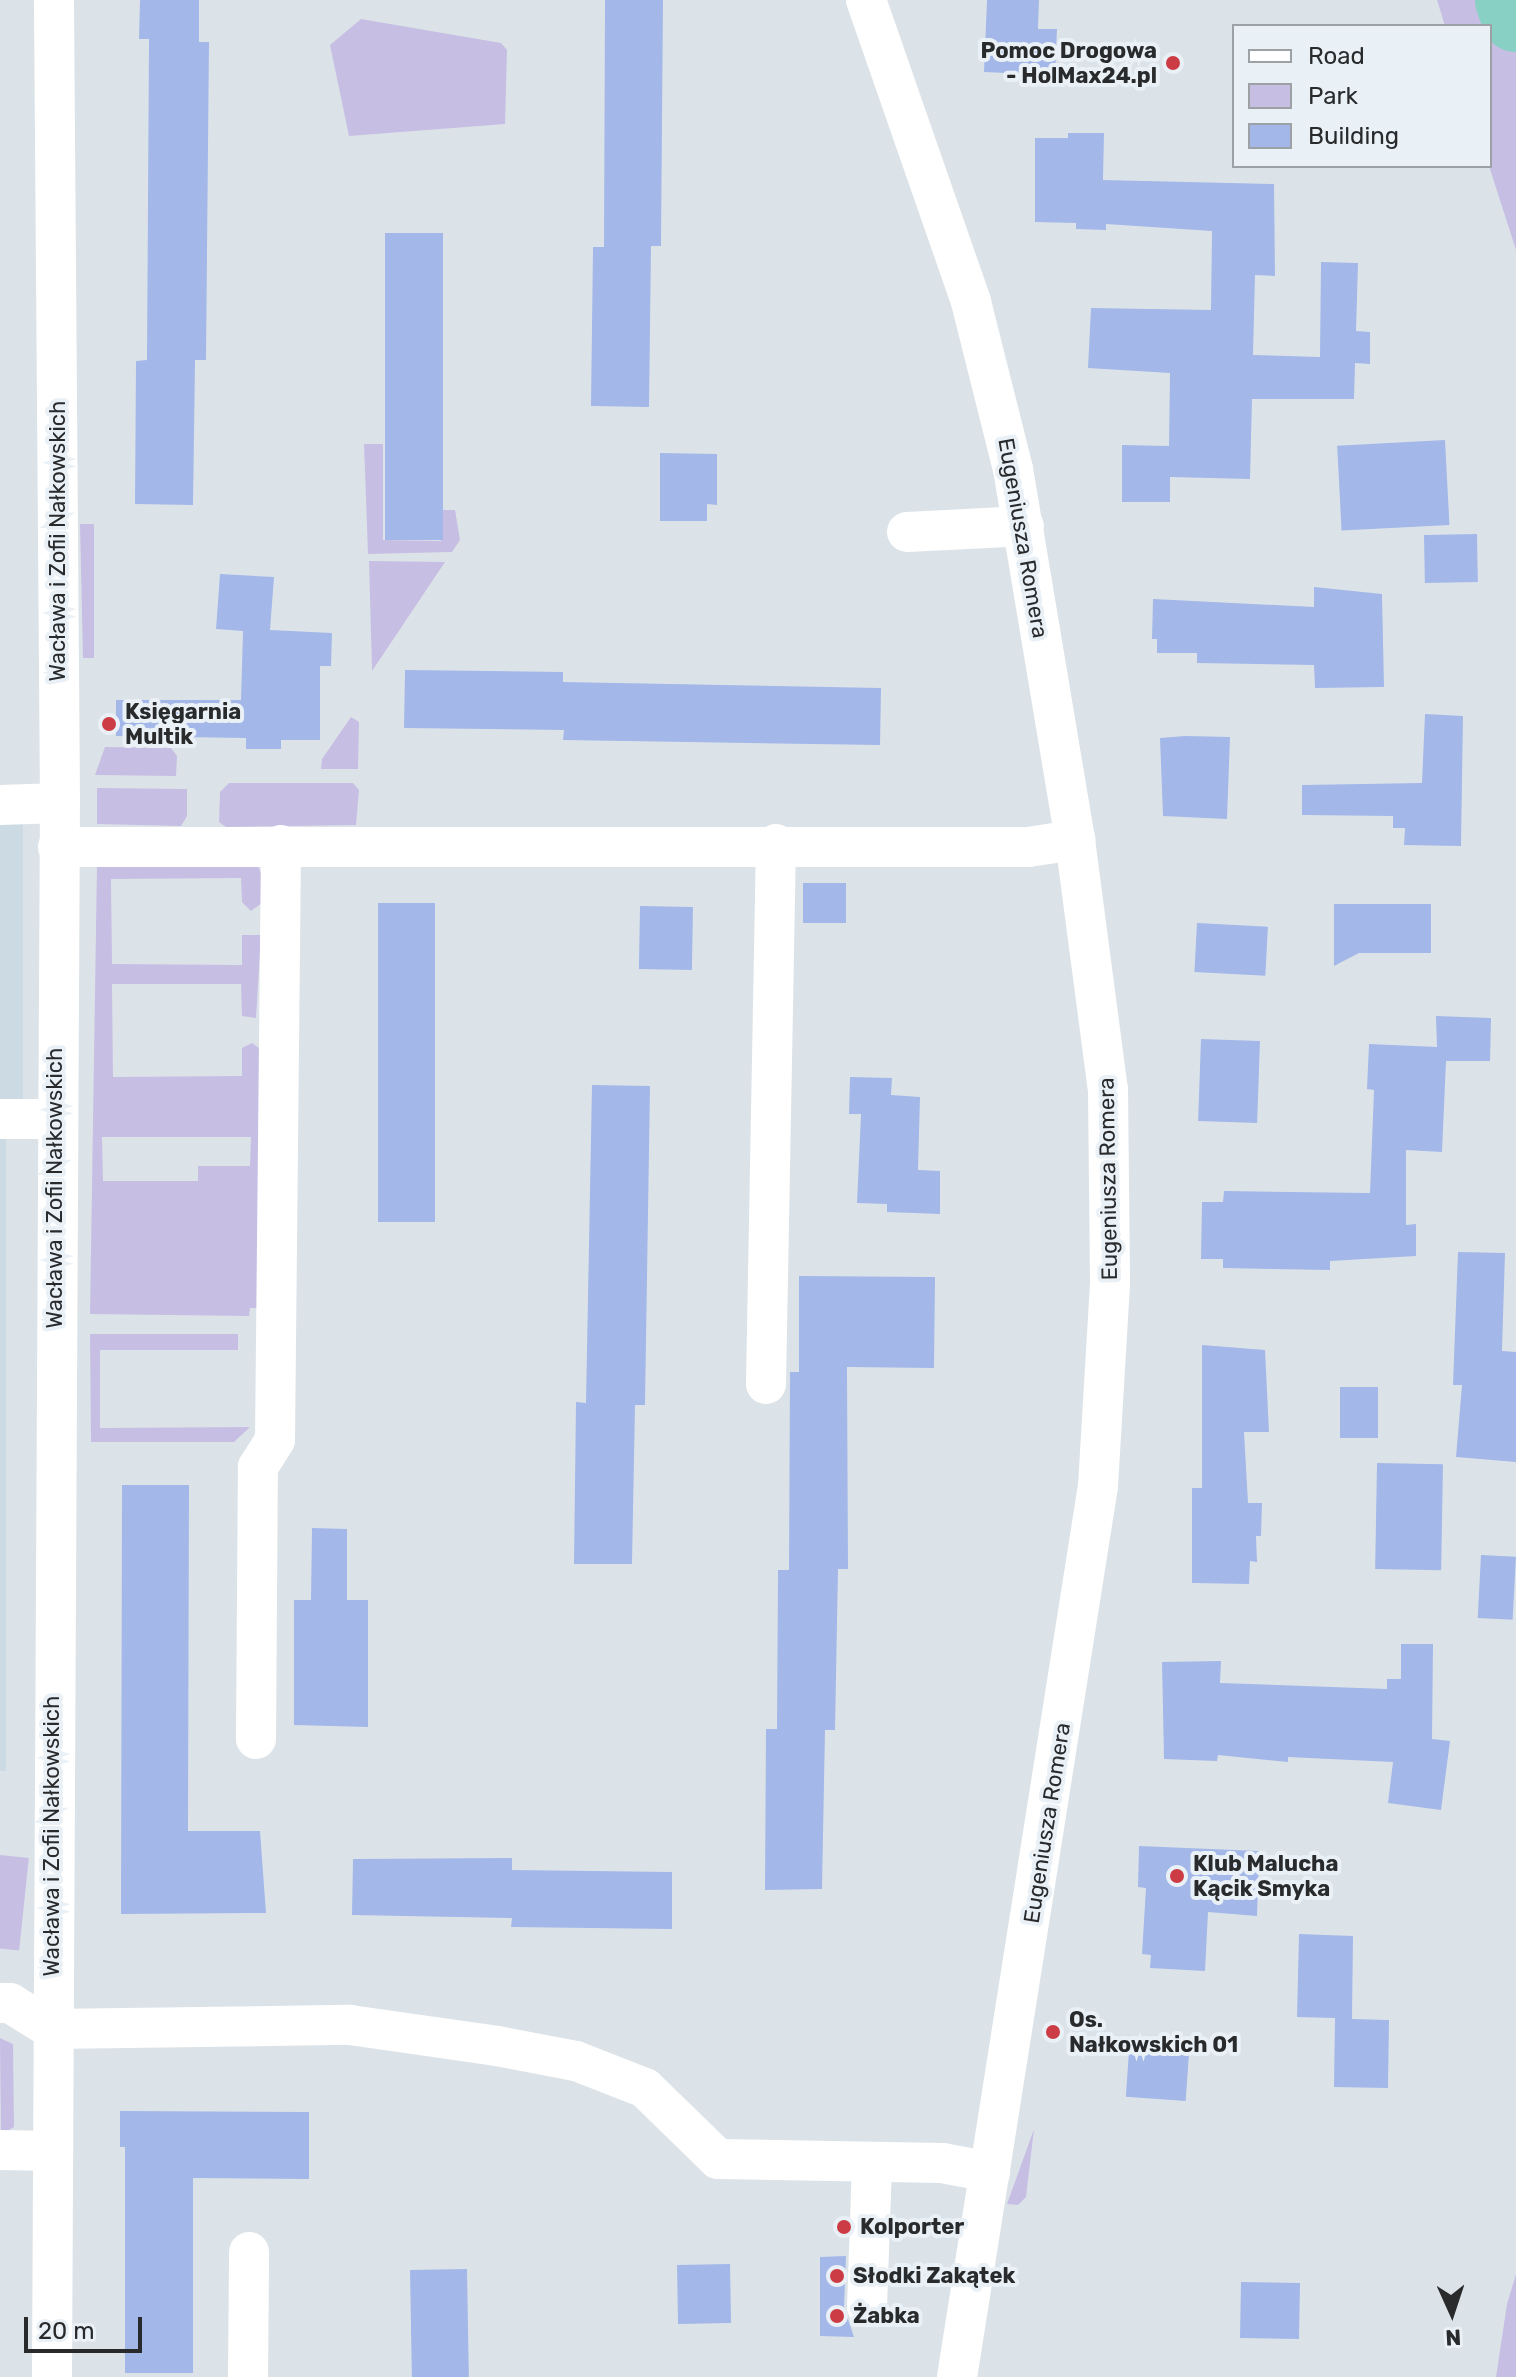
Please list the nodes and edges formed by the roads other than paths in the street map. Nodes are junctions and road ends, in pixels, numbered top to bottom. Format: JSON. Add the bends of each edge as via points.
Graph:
{"nodes":[{"id":1,"x":54,"y":0,"type":"edge"},
{"id":2,"x":866,"y":0,"type":"edge"},
{"id":3,"x":1024,"y":526,"type":"junction"},
{"id":4,"x":907,"y":532,"type":"dead end"},
{"id":5,"x":60,"y":803,"type":"junction"},
{"id":6,"x":0,"y":805,"type":"edge"},
{"id":7,"x":1075,"y":840,"type":"junction"},
{"id":8,"x":776,"y":844,"type":"junction"},
{"id":9,"x":281,"y":845,"type":"junction"},
{"id":10,"x":58,"y":847,"type":"junction"},
{"id":11,"x":0,"y":1119,"type":"edge"},
{"id":12,"x":55,"y":1119,"type":"junction"},
{"id":13,"x":766,"y":1384,"type":"dead end"},
{"id":14,"x":256,"y":1739,"type":"dead end"},
{"id":15,"x":0,"y":2003,"type":"edge"},
{"id":16,"x":52,"y":2029,"type":"junction"},
{"id":17,"x":0,"y":2150,"type":"edge"},
{"id":18,"x":52,"y":2151,"type":"junction"},
{"id":19,"x":872,"y":2162,"type":"junction"},
{"id":20,"x":990,"y":2172,"type":"junction"},
{"id":21,"x":249,"y":2252,"type":"dead end"},
{"id":22,"x":867,"y":2307,"type":"dead end"},
{"id":23,"x":52,"y":2377,"type":"edge"},
{"id":24,"x":248,"y":2377,"type":"edge"},
{"id":25,"x":957,"y":2377,"type":"edge"}],
"edges":[{"from":1,"to":5,"type":"street","name":"Wacława i Zofii Nałkowskich"},
{"from":2,"to":3,"type":"street","name":"Eugeniusza Romera","via":[[971,302]]},
{"from":3,"to":4,"type":"street"},
{"from":3,"to":7,"type":"street","name":"Eugeniusza Romera"},
{"from":5,"to":6,"type":"street"},
{"from":5,"to":10,"type":"street","name":"Wacława i Zofii Nałkowskich"},
{"from":7,"to":8,"type":"street","via":[[1028,847]]},
{"from":7,"to":20,"type":"street","name":"Eugeniusza Romera","via":[[1108,1089],[1106,1378],[1083,1601]]},
{"from":8,"to":9,"type":"street"},
{"from":8,"to":13,"type":"street"},
{"from":9,"to":10,"type":"street"},
{"from":9,"to":14,"type":"street","via":[[275,1440],[258,1467]]},
{"from":10,"to":12,"type":"street","name":"Wacława i Zofii Nałkowskich"},
{"from":11,"to":12,"type":"street"},
{"from":12,"to":16,"type":"street","name":"Wacława i Zofii Nałkowskich"},
{"from":15,"to":16,"type":"street","via":[[10,2003]]},
{"from":16,"to":18,"type":"street","name":"Wacława i Zofii Nałkowskich"},
{"from":16,"to":19,"type":"street","via":[[264,2025],[395,2030],[576,2061],[645,2088],[718,2159]]},
{"from":17,"to":18,"type":"street"},
{"from":18,"to":23,"type":"street","name":"Wacława i Zofii Nałkowskich"},
{"from":19,"to":20,"type":"street","via":[[942,2163]]},
{"from":19,"to":22,"type":"street"},
{"from":20,"to":25,"type":"street","name":"Eugeniusza Romera"},
{"from":21,"to":24,"type":"street"}]}
